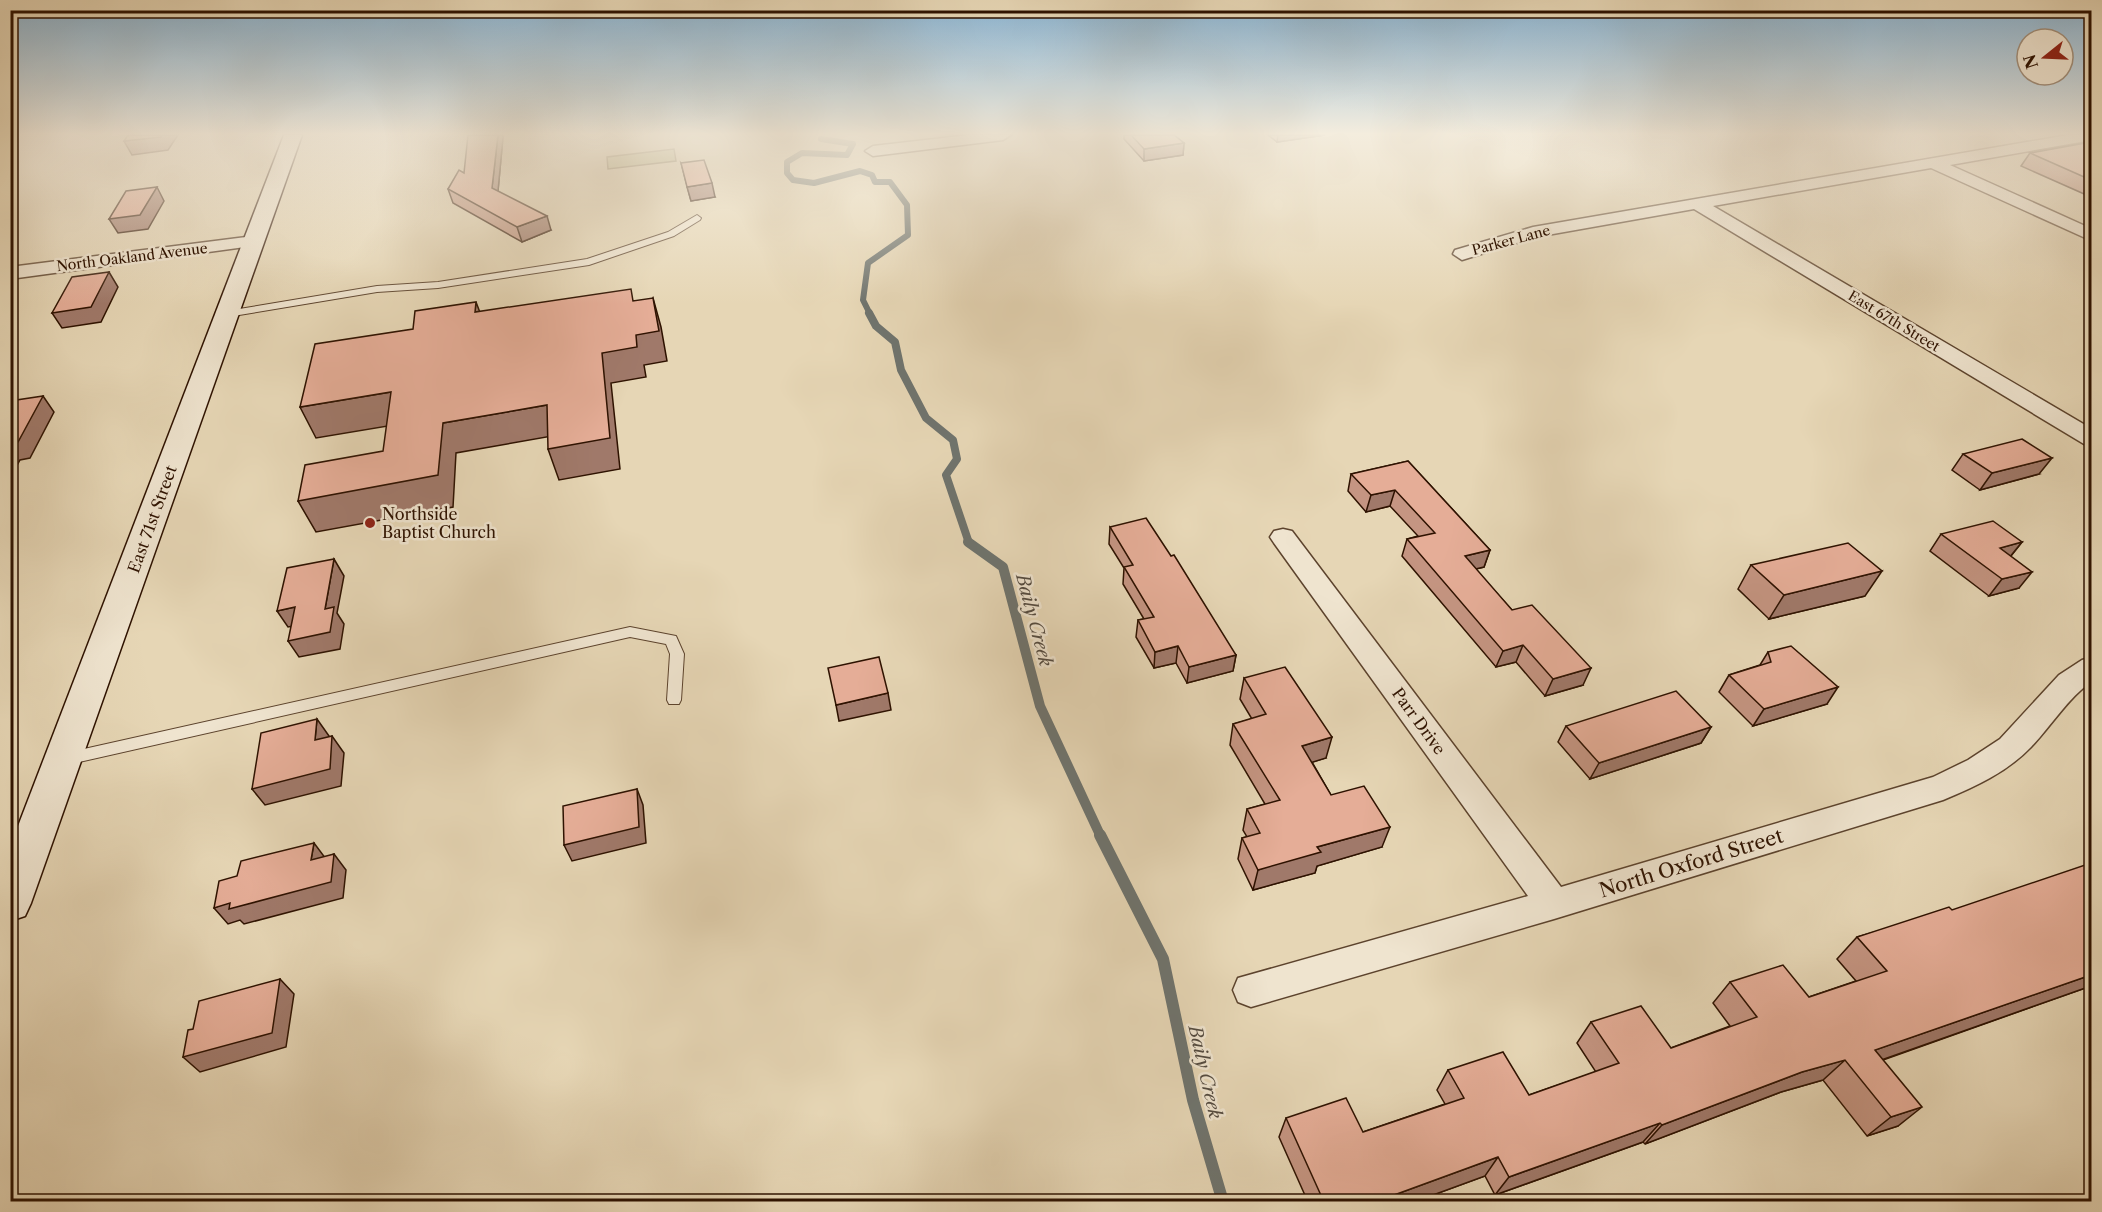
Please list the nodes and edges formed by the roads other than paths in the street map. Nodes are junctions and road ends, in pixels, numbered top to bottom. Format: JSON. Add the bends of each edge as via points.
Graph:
{"nodes":[{"id":1,"x":272,"y":192,"type":"edge"},
{"id":2,"x":1762,"y":192,"type":"edge"},
{"id":3,"x":1995,"y":192,"type":"edge"},
{"id":4,"x":1696,"y":203,"type":"junction"},
{"id":5,"x":697,"y":218,"type":"dead end"},
{"id":6,"x":2091,"y":236,"type":"edge"},
{"id":7,"x":254,"y":242,"type":"junction"},
{"id":8,"x":1462,"y":254,"type":"dead end"},
{"id":9,"x":10,"y":273,"type":"edge"},
{"id":10,"x":227,"y":314,"type":"junction"},
{"id":11,"x":2091,"y":439,"type":"edge"},
{"id":12,"x":1283,"y":537,"type":"dead end"},
{"id":13,"x":2091,"y":667,"type":"edge"},
{"id":14,"x":674,"y":700,"type":"dead end"},
{"id":15,"x":64,"y":759,"type":"junction"},
{"id":16,"x":10,"y":903,"type":"edge"},
{"id":17,"x":1554,"y":904,"type":"junction"},
{"id":18,"x":1251,"y":990,"type":"dead end"}],
"edges":[{"from":1,"to":7,"type":"main road","name":"East 71st Street"},
{"from":2,"to":4,"type":"street","name":"Parker Lane"},
{"from":3,"to":6,"type":"street"},
{"from":4,"to":8,"type":"street","name":"Parker Lane","via":[[1533,232]]},
{"from":4,"to":11,"type":"street","name":"East 67th Street"},
{"from":5,"to":10,"type":"lane","via":[[671,234],[589,262],[438,285],[377,289]]},
{"from":7,"to":9,"type":"street","name":"North Oakland Avenue"},
{"from":7,"to":10,"type":"main road","name":"East 71st Street"},
{"from":10,"to":15,"type":"main road","name":"East 71st Street"},
{"from":12,"to":17,"type":"street","name":"Parr Drive"},
{"from":13,"to":17,"type":"street","name":"North Oxford Street","via":[[2058,691],[2020,739],[1993,761],[1958,780]]},
{"from":14,"to":15,"type":"lane","via":[[677,654],[671,640],[630,632]]},
{"from":15,"to":16,"type":"main road","name":"East 71st Street"},
{"from":17,"to":18,"type":"street","name":"North Oxford Street"}]}
